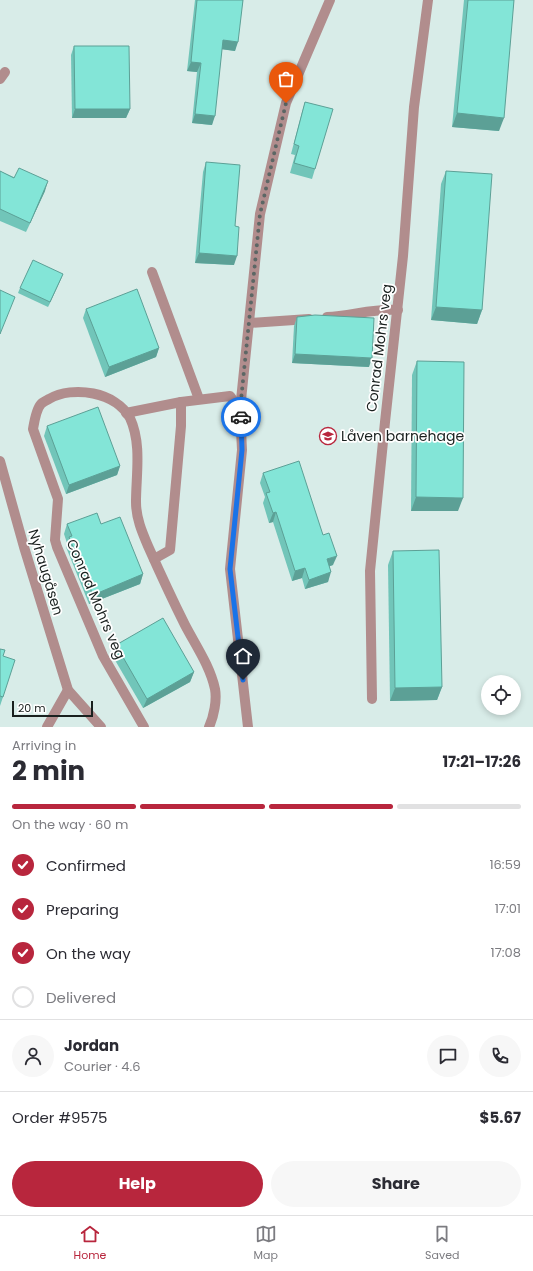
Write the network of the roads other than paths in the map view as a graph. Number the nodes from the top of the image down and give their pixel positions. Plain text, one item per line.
1 (330, 0) edge
2 (428, 0) edge
3 (152, 272) dead end
4 (398, 310) junction
5 (249, 323) junction
6 (199, 399) junction
7 (181, 402) junction
8 (240, 410) junction
9 (126, 413) junction
10 (0, 461) edge
11 (154, 559) junction
12 (68, 690) junction
13 (372, 699) dead end
14 (47, 727) edge
15 (101, 727) edge
16 (144, 727) edge
17 (209, 727) edge
18 (248, 727) edge

1 - 5 street
2 - 4 street, Conrad Mohrs veg
3 - 6 street
4 - 5 street
4 - 13 street, Conrad Mohrs veg
5 - 8 street
6 - 7 street
6 - 8 street
7 - 9 street
7 - 11 street
8 - 18 street
9 - 11 street, Conrad Mohrs veg
9 - 16 street, Conrad Mohrs veg
10 - 12 street, Nyhaugåsen
11 - 17 street, Conrad Mohrs veg
12 - 14 street
12 - 15 street, Nyhaugåsen

